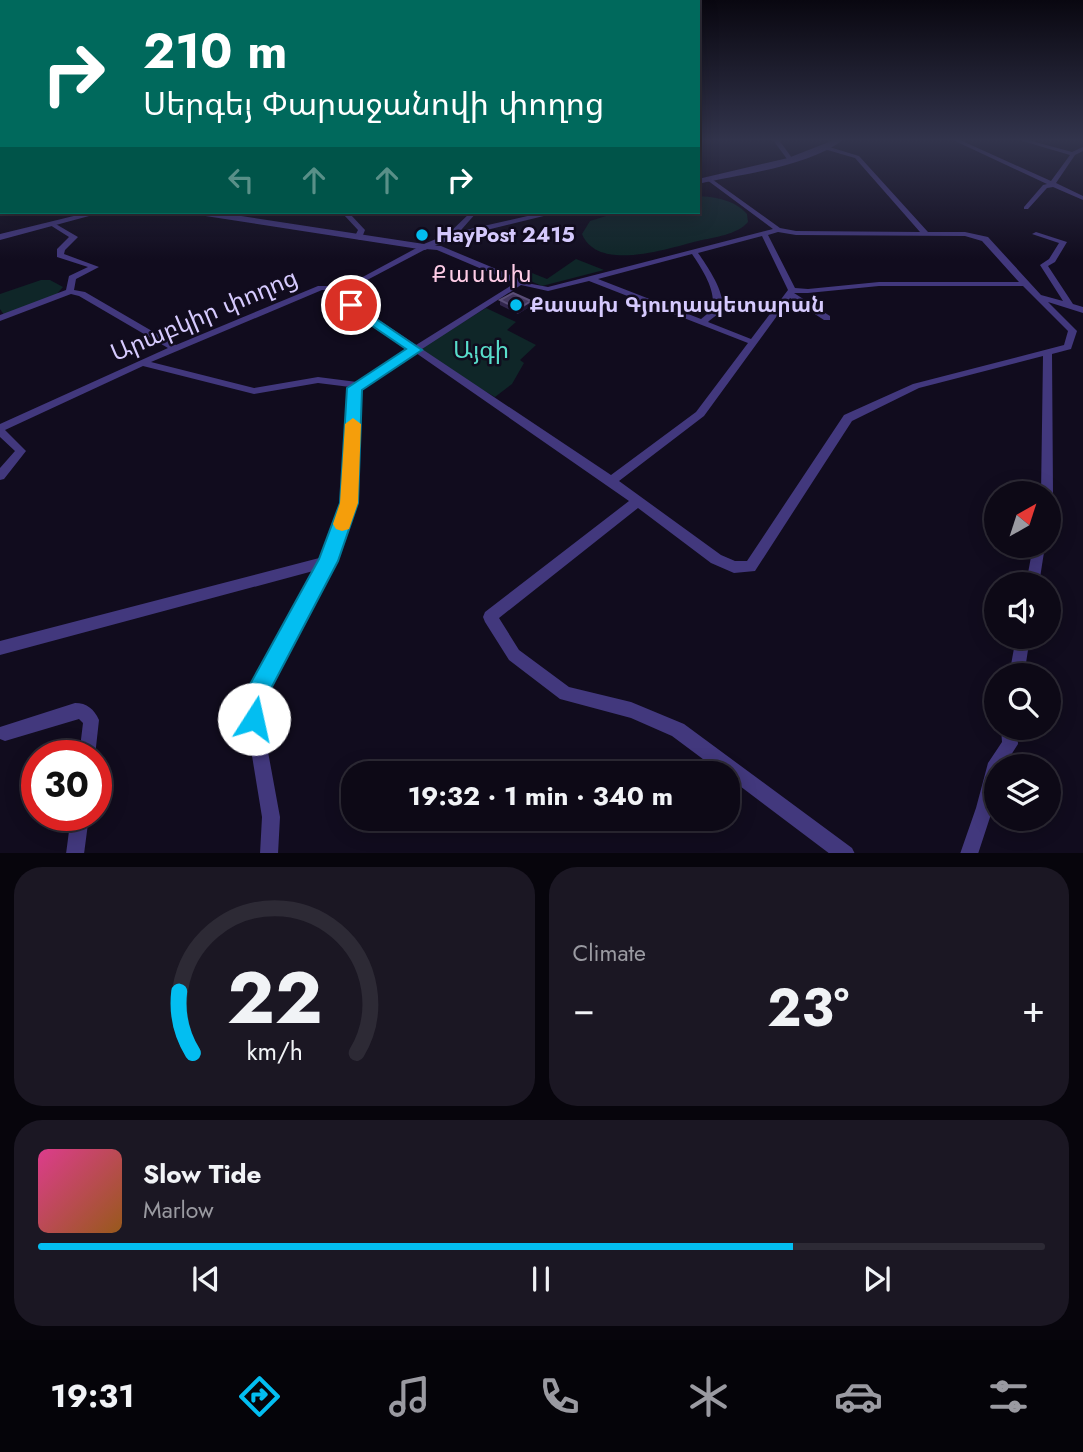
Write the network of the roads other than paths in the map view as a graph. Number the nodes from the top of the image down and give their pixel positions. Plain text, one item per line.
1 (710, 180) edge
2 (878, 180) edge
3 (1041, 180) edge
4 (1056, 180) edge
5 (1052, 185) junction
6 (1083, 198) edge
7 (1026, 208) dead end
8 (92, 214) edge
9 (212, 214) edge
10 (347, 214) edge
11 (472, 214) edge
12 (547, 214) edge
13 (52, 224) junction
14 (778, 230) junction
15 (764, 233) junction
16 (925, 233) junction
17 (1035, 234) dead end
18 (450, 236) junction
19 (0, 237) edge
20 (358, 237) junction
21 (722, 244) junction
22 (425, 247) junction
23 (693, 251) junction
24 (702, 262) junction
25 (588, 278) junction
26 (521, 282) junction
27 (1025, 284) junction
28 (347, 288) junction
29 (70, 291) junction
30 (790, 292) junction
31 (1038, 297) junction
32 (1070, 306) junction
33 (1083, 310) edge
34 (0, 318) edge
35 (827, 318) dead end
36 (702, 322) junction
37 (752, 342) junction
38 (175, 348) junction
39 (415, 350) junction
40 (1048, 354) junction
41 (142, 363) junction
42 (360, 385) junction
43 (0, 430) edge
44 (0, 475) edge
45 (611, 481) junction
46 (1047, 481) edge
47 (638, 501) junction
48 (328, 561) junction
49 (0, 648) edge
50 (5, 733) dead end
51 (89, 740) edge
52 (1010, 740) edge
53 (78, 831) edge
54 (75, 853) edge
55 (269, 853) edge
56 (846, 853) edge
57 (969, 853) edge

1 - 14 street
2 - 16 street
3 - 5 street
4 - 5 street
5 - 6 street
5 - 7 street
8 - 13 street
9 - 20 street
10 - 20 street
11 - 18 street
12 - 18 street
13 - 19 street
13 - 29 street
14 - 15 street
14 - 16 street
15 - 21 street
15 - 30 street
16 - 27 street
17 - 32 street
18 - 22 street
20 - 22 street
21 - 23 street
21 - 24 street
22 - 26 street
22 - 28 street, Արաբկիր փողոց
23 - 24 street
23 - 25 street
24 - 36 street
25 - 26 street
25 - 36 street
26 - 39 street
27 - 30 street
27 - 31 street
28 - 38 street, Արաբկիր փողոց
28 - 39 street
29 - 34 street
29 - 38 street
30 - 35 street
30 - 37 street
31 - 32 street
31 - 40 street
32 - 33 street
36 - 37 street
37 - 45 street
38 - 41 street, Արաբկիր փողոց
39 - 42 street
39 - 45 street
40 - 46 street
40 - 47 street
41 - 42 street
41 - 43 street, Արաբկիր փողոց
42 - 48 street
43 - 44 street
45 - 47 street
47 - 56 street
48 - 49 street
48 - 55 street
50 - 51 street
52 - 57 street
53 - 54 street

